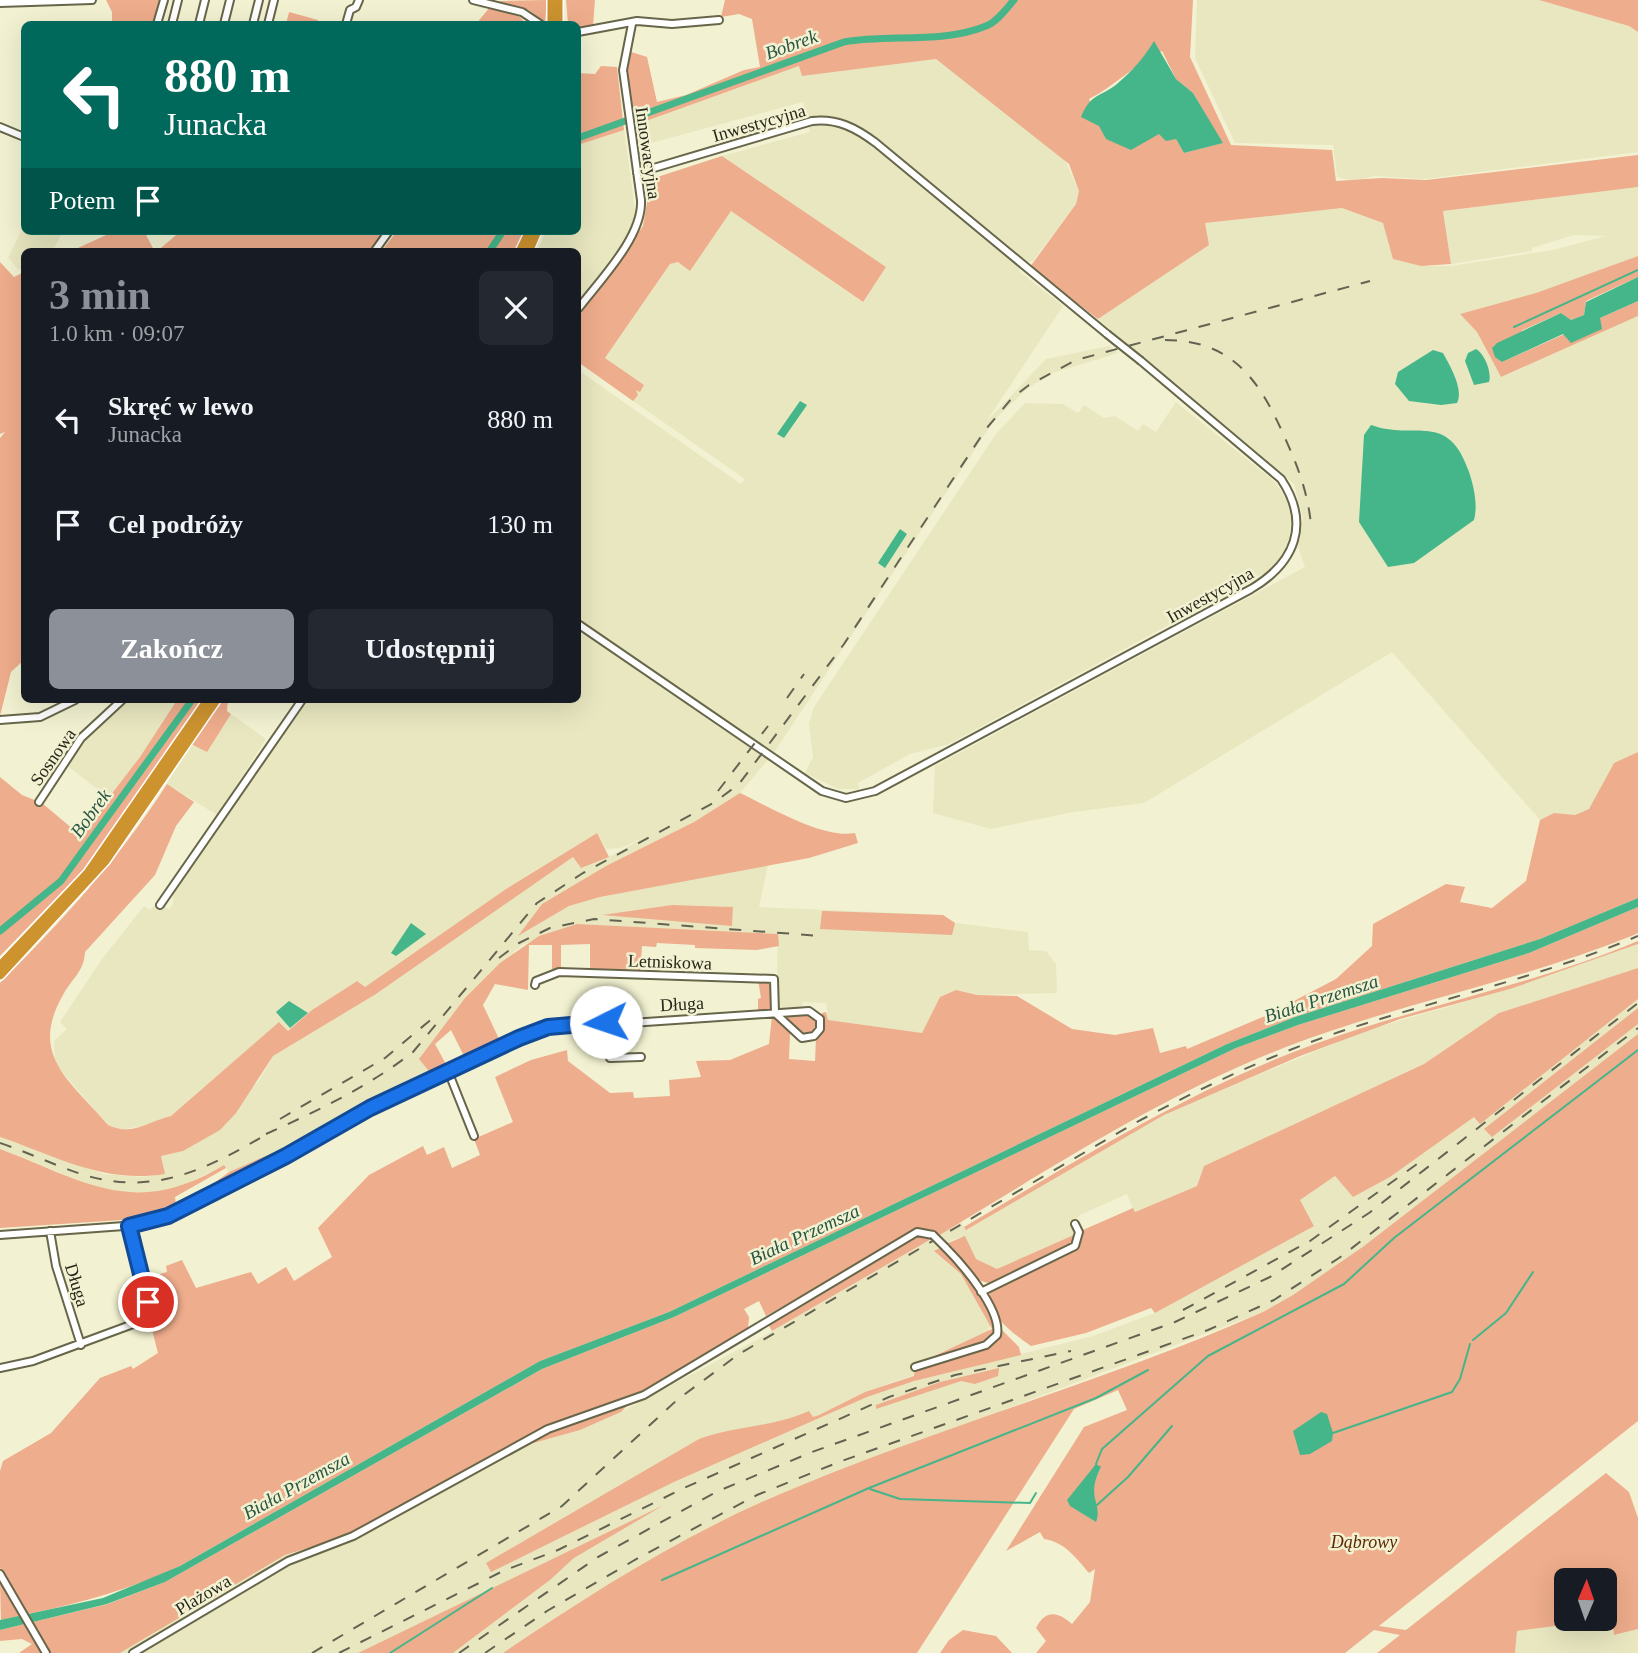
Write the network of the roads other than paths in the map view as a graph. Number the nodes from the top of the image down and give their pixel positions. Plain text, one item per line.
1 (92, 0) edge
2 (164, 0) edge
3 (178, 0) edge
4 (205, 0) edge
5 (230, 0) edge
6 (259, 0) edge
7 (274, 0) edge
8 (359, 0) edge
9 (474, 0) edge
10 (552, 0) edge
11 (558, 0) edge
12 (0, 3) edge
13 (555, 20) edge
14 (719, 20) dead end
15 (158, 21) edge
16 (173, 21) edge
17 (200, 21) edge
18 (225, 21) edge
19 (254, 21) edge
20 (269, 21) edge
21 (347, 21) edge
22 (530, 21) edge
23 (632, 24) junction
24 (581, 32) edge
25 (0, 128) edge
26 (21, 136) edge
27 (637, 173) junction
28 (581, 305) edge
29 (581, 626) edge
30 (69, 703) edge
31 (119, 703) edge
32 (206, 703) edge
33 (214, 703) edge
34 (300, 703) edge
35 (0, 720) edge
36 (39, 802) dead end
37 (160, 905) dead end
38 (0, 965) edge
39 (0, 975) edge
40 (534, 985) dead end
41 (775, 1013) junction
42 (606, 1022) junction
43 (641, 1057) dead end
44 (448, 1071) junction
45 (474, 1136) dead end
46 (1075, 1224) dead end
47 (129, 1226) junction
48 (50, 1231) junction
49 (0, 1235) edge
50 (981, 1292) junction
51 (81, 1345) junction
52 (915, 1367) dead end
53 (0, 1368) edge
54 (0, 1574) edge
55 (46, 1653) edge
56 (133, 1653) edge

1 - 12 street
2 - 15 street
3 - 16 street
4 - 17 street
5 - 18 street
6 - 19 street
7 - 20 street
8 - 21 street
9 - 22 street
10 - 13 highway
11 - 13 highway
14 - 23 street
23 - 24 street
23 - 27 street, Innowacyjna
25 - 26 street
27 - 28 street, Innowacyjna
27 - 29 street, Inwestycyjna, bridge
30 - 35 street
31 - 36 street, Sosnowa
32 - 38 highway
33 - 39 highway
34 - 37 street
40 - 41 street, Letniskowa
41 - 41 street, Długa
41 - 42 street, Długa
42 - 43 street
42 - 44 street, Długa
44 - 45 street
44 - 47 street, Długa
46 - 50 street
47 - 48 street, Długa
47 - 51 street
48 - 49 street, Długa
48 - 51 street, Długa
50 - 52 street
50 - 56 street, Plażowa, bridge
51 - 53 street
54 - 55 street

